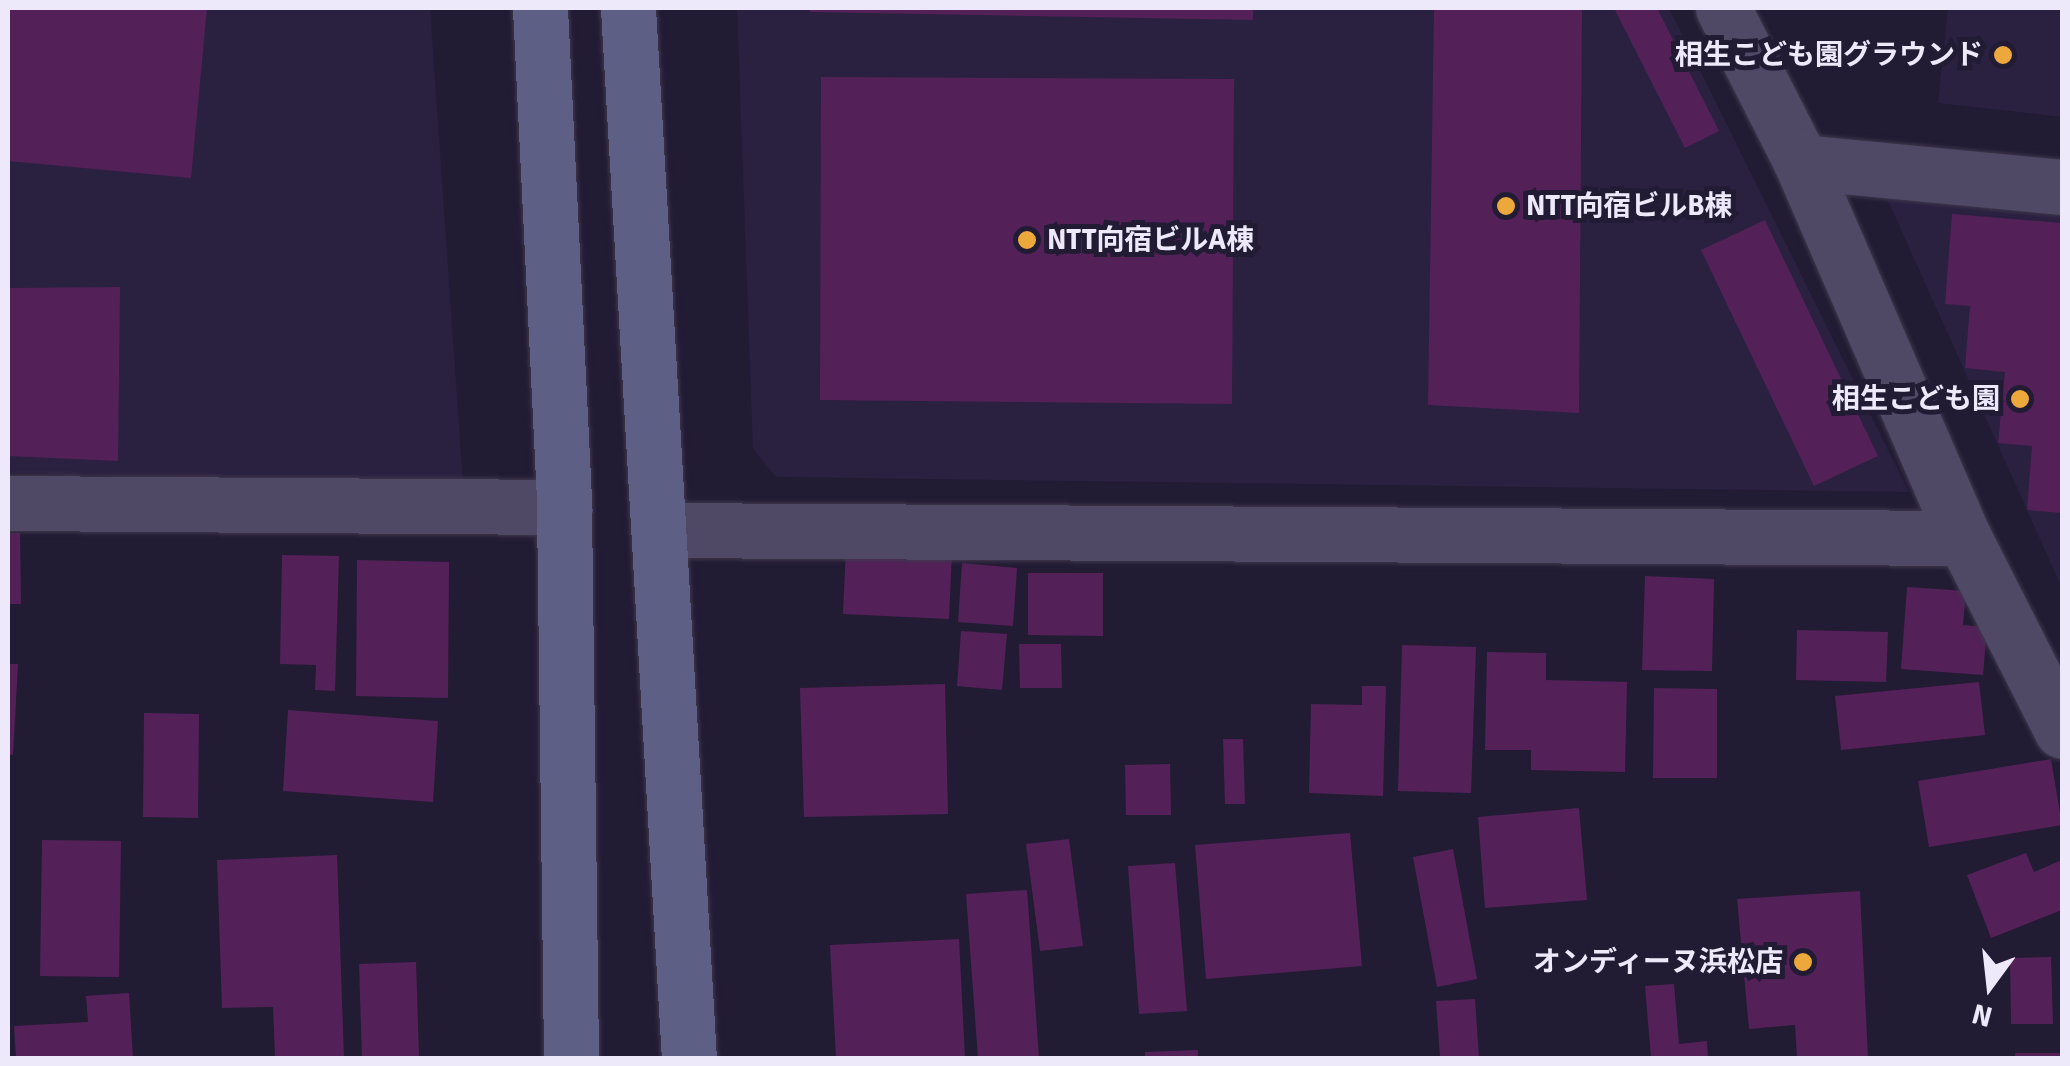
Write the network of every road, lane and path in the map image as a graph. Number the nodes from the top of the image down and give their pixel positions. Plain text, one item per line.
1 (540, 8) edge
2 (628, 8) edge
3 (1723, 8) edge
4 (1801, 162) junction
5 (2062, 187) edge
6 (8, 503) edge
7 (564, 507) junction
8 (659, 530) junction
9 (1964, 538) junction
10 (2062, 731) edge
11 (571, 1058) edge
12 (689, 1058) edge

1 - 7 street
2 - 8 street
3 - 4 street
4 - 5 street
4 - 9 street
6 - 7 street
7 - 11 street
8 - 9 street
8 - 12 street
9 - 10 street

